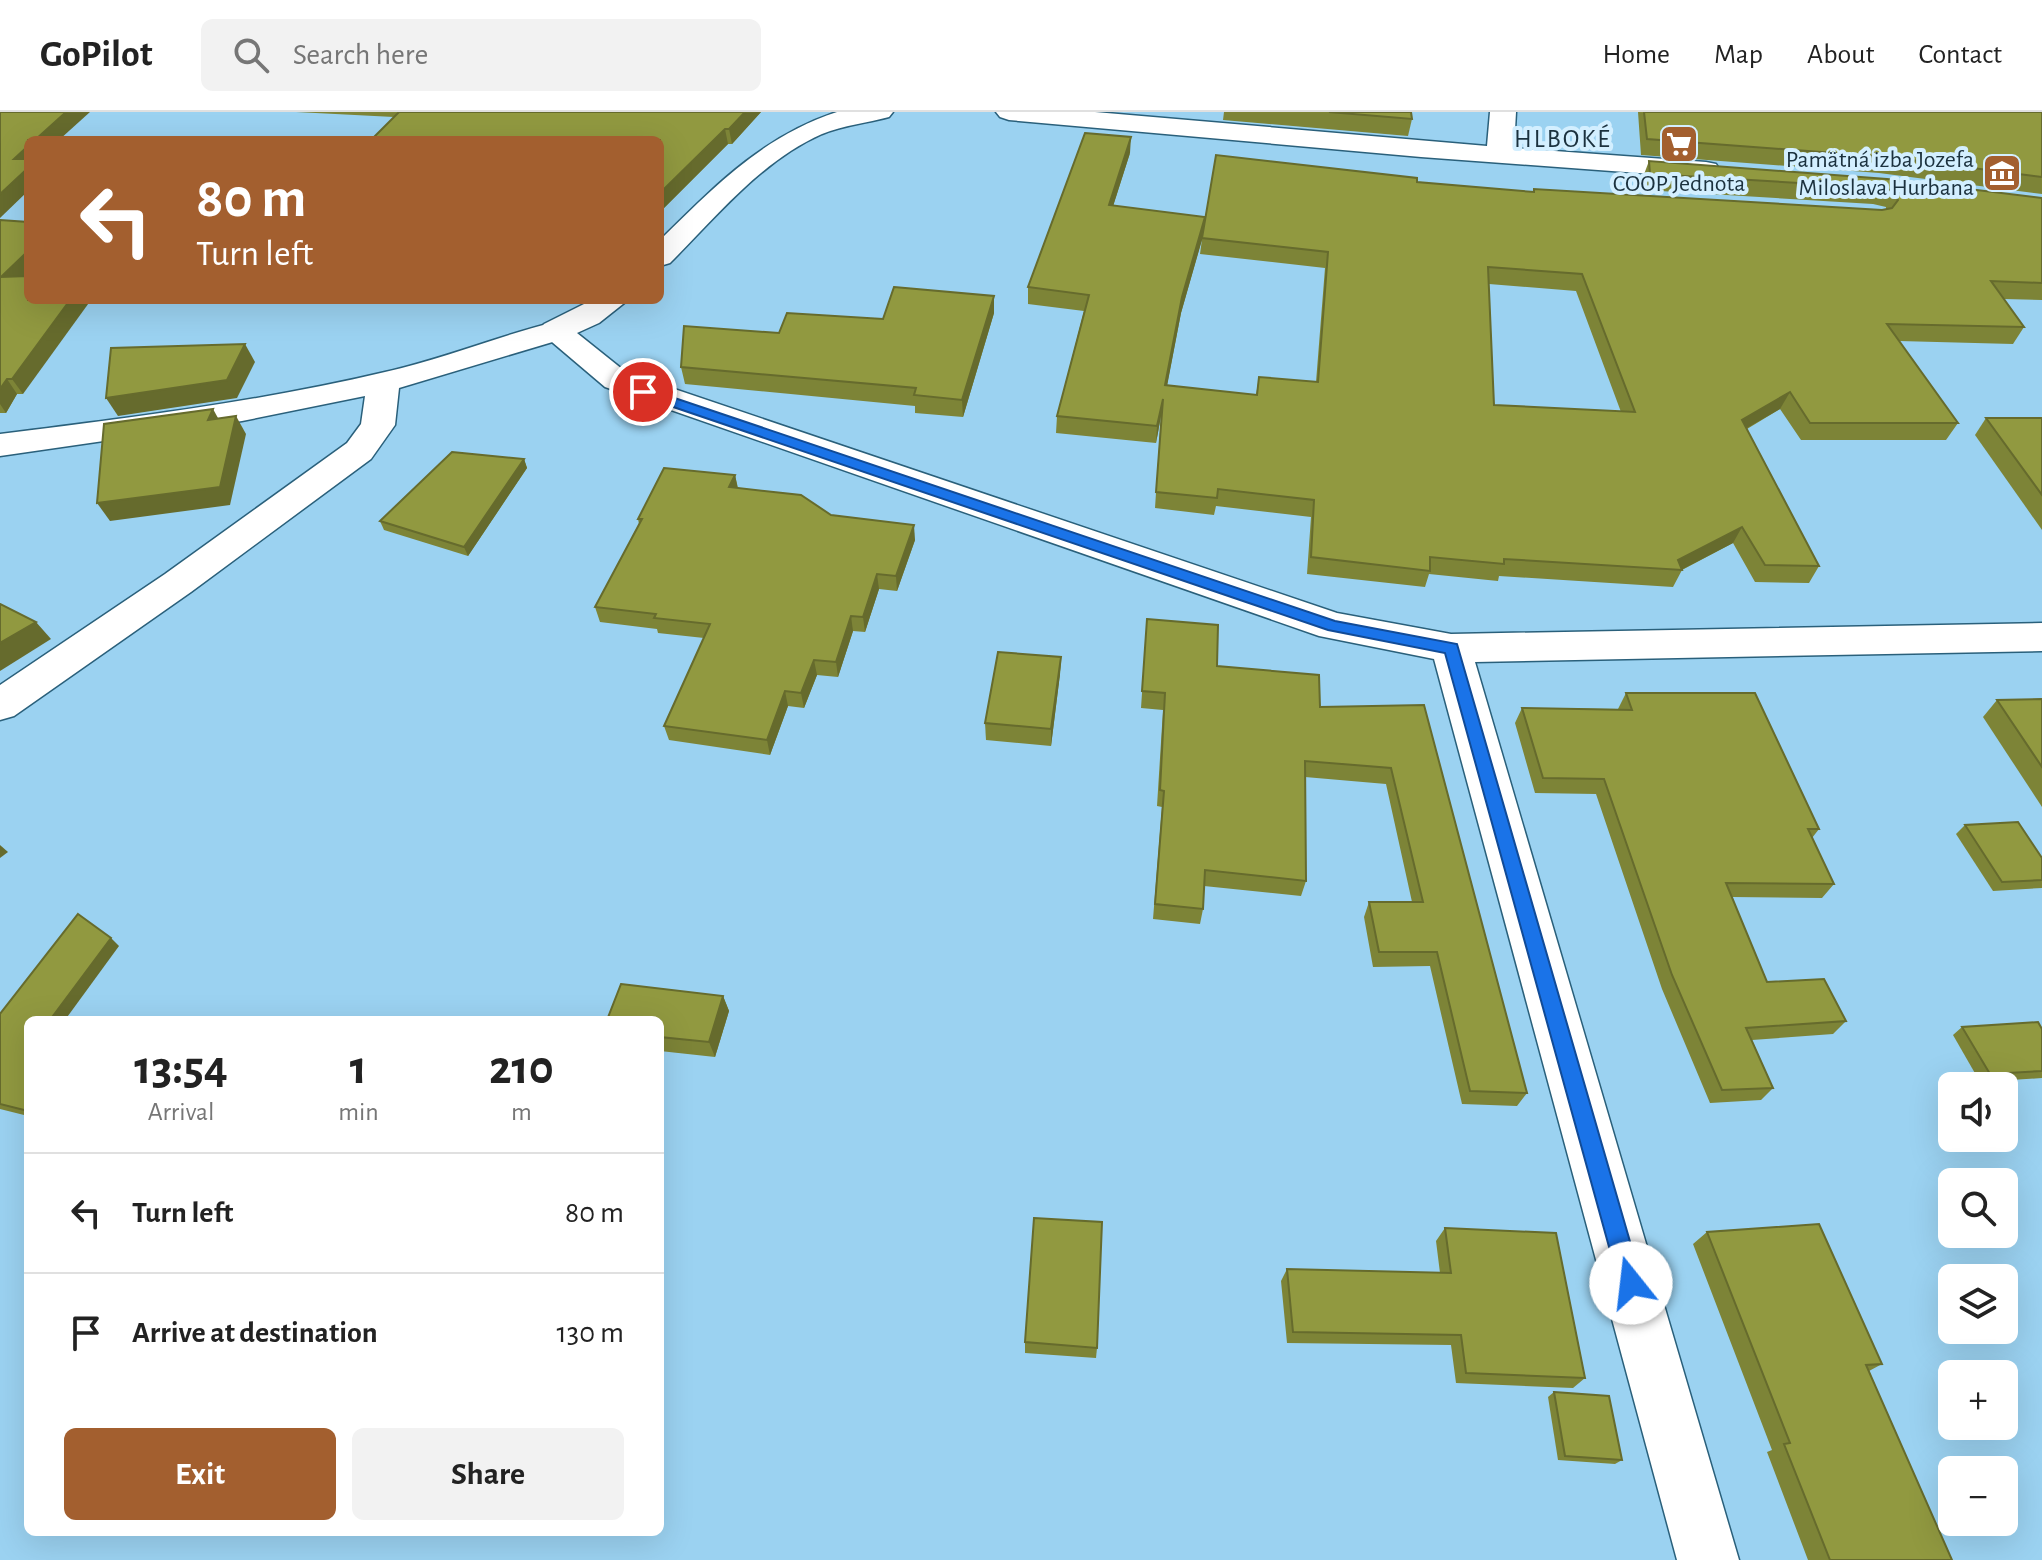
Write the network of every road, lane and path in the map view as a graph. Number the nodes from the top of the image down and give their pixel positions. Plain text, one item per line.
1 (880, 112) edge
2 (1009, 112) edge
3 (1503, 112) edge
4 (1065, 115) junction
5 (1169, 153) dead end
6 (1500, 155) junction
7 (1737, 172) edge
8 (664, 253) edge
9 (607, 304) edge
10 (555, 331) junction
11 (383, 383) junction
12 (0, 445) edge
13 (2042, 637) edge
14 (1451, 648) junction
15 (0, 705) edge
16 (1708, 1560) edge

1 - 8 street
2 - 4 street
3 - 6 street
4 - 5 street
4 - 6 street
6 - 7 street
9 - 10 street
10 - 11 street
10 - 14 street
11 - 12 street
11 - 15 street
13 - 14 street
14 - 16 street

